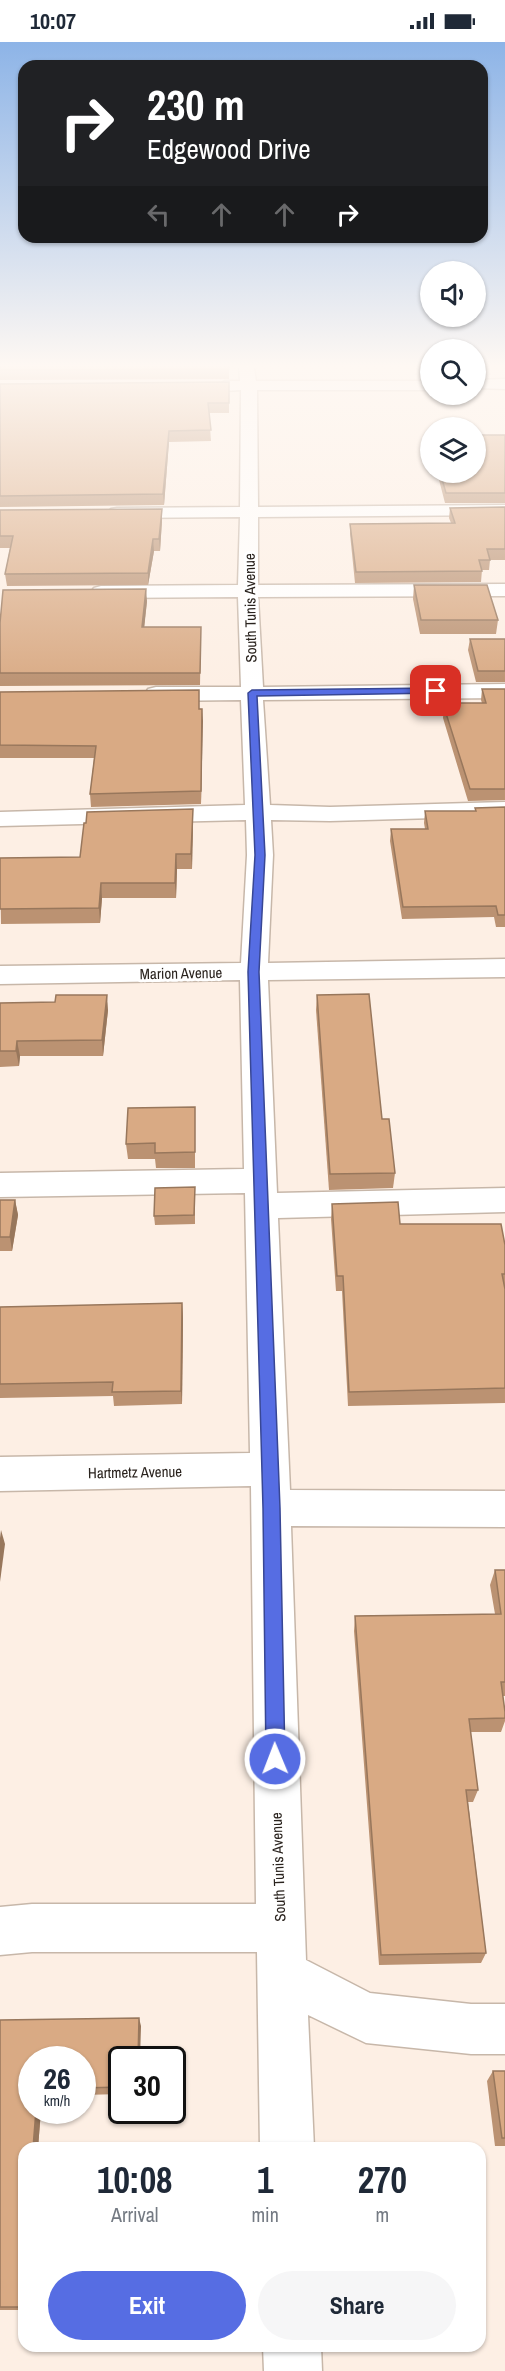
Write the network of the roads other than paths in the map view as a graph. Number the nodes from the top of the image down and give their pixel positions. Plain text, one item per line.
1 (249, 472) edge
2 (505, 510) edge
3 (249, 512) junction
4 (95, 513) edge
5 (505, 590) edge
6 (248, 591) junction
7 (83, 593) edge
8 (505, 691) edge
9 (252, 693) junction
10 (138, 694) edge
11 (505, 809) edge
12 (258, 812) junction
13 (0, 819) edge
14 (505, 968) edge
15 (254, 972) junction
16 (0, 975) edge
17 (0, 1185) edge
18 (262, 1193) junction
19 (505, 1200) edge
20 (270, 1469) junction
21 (0, 1474) edge
22 (271, 1508) junction
23 (505, 1509) edge
24 (0, 1931) edge
25 (281, 1951) junction
26 (505, 2029) edge
27 (287, 2142) edge
28 (292, 2352) edge
29 (293, 2371) edge

1 - 3 street, South Tunis Avenue
2 - 3 street
3 - 4 street
3 - 6 street, South Tunis Avenue
5 - 6 street
6 - 7 street
6 - 9 street, South Tunis Avenue
8 - 9 street
9 - 10 street
9 - 12 street, South Tunis Avenue
11 - 12 street
12 - 13 street
12 - 15 street, South Tunis Avenue
14 - 15 street, Marion Avenue
15 - 16 street, Marion Avenue
15 - 18 street, South Tunis Avenue
17 - 18 street
18 - 19 street
18 - 20 street, South Tunis Avenue
20 - 21 street, Hartmetz Avenue
20 - 22 street, South Tunis Avenue
22 - 23 street
22 - 25 street, South Tunis Avenue
24 - 25 street
25 - 26 street
25 - 27 street, South Tunis Avenue
28 - 29 street

